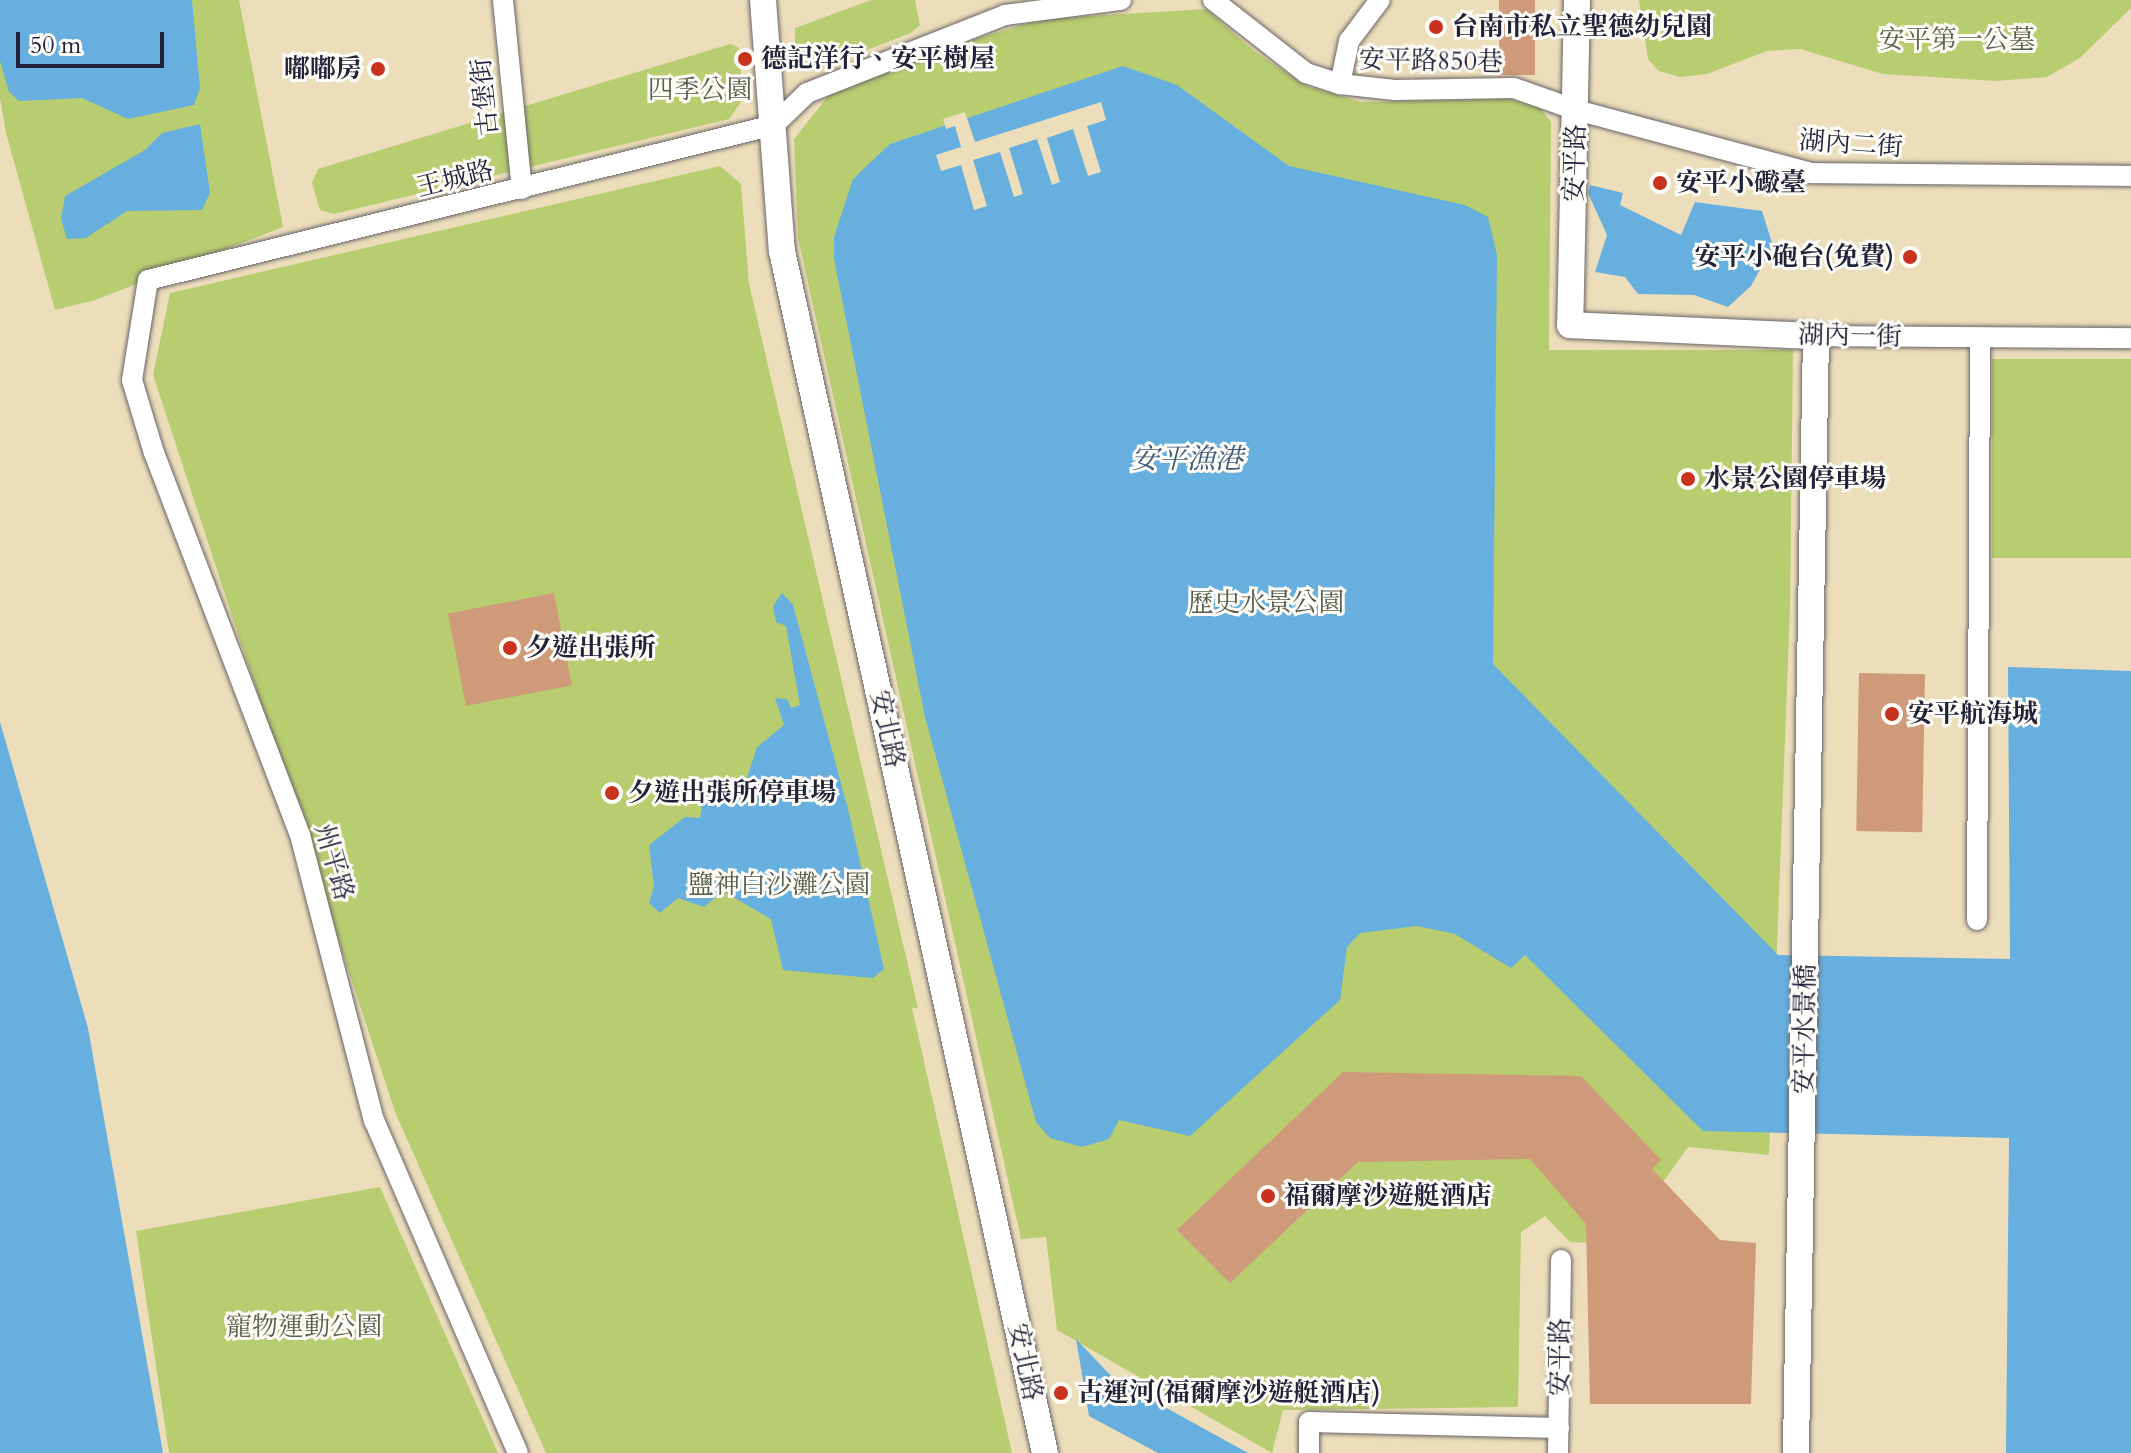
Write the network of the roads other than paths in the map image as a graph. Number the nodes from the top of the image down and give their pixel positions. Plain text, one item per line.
1 (503, 0) edge
2 (763, 0) edge
3 (1121, 0) edge
4 (1213, 0) edge
5 (1380, 0) edge
6 (1577, 0) edge
7 (1028, 5) edge
8 (1340, 84) junction
9 (1576, 110) junction
10 (774, 125) junction
11 (2131, 176) edge
12 (522, 189) junction
13 (148, 280) joint
14 (1570, 325) joint
15 (1816, 336) junction
16 (1980, 338) junction
17 (2131, 338) edge
18 (1977, 920) dead end
19 (1561, 1260) dead end
20 (1559, 1428) junction
21 (1796, 1444) edge
22 (518, 1453) edge
23 (1045, 1453) edge
24 (1309, 1453) edge
25 (1558, 1453) edge

1 - 12 street, 古堡街
2 - 10 street, 安北路
3 - 7 street
4 - 8 street, 安平路850巷
5 - 8 street
6 - 9 street, 安平路
7 - 10 street
8 - 9 street, 安平路850巷
9 - 11 street, 湖內二街
9 - 14 street, 安平路
10 - 12 street, 王城路
10 - 23 street, 安北路
12 - 13 street, 王城路
13 - 22 street, 州平路
14 - 15 street, 湖內一街
15 - 16 street, 湖內一街
15 - 21 street, 安平水景橋
16 - 17 street, 湖內一街
16 - 18 street
19 - 20 street, 安平路
20 - 24 street
20 - 25 street, 安平路

